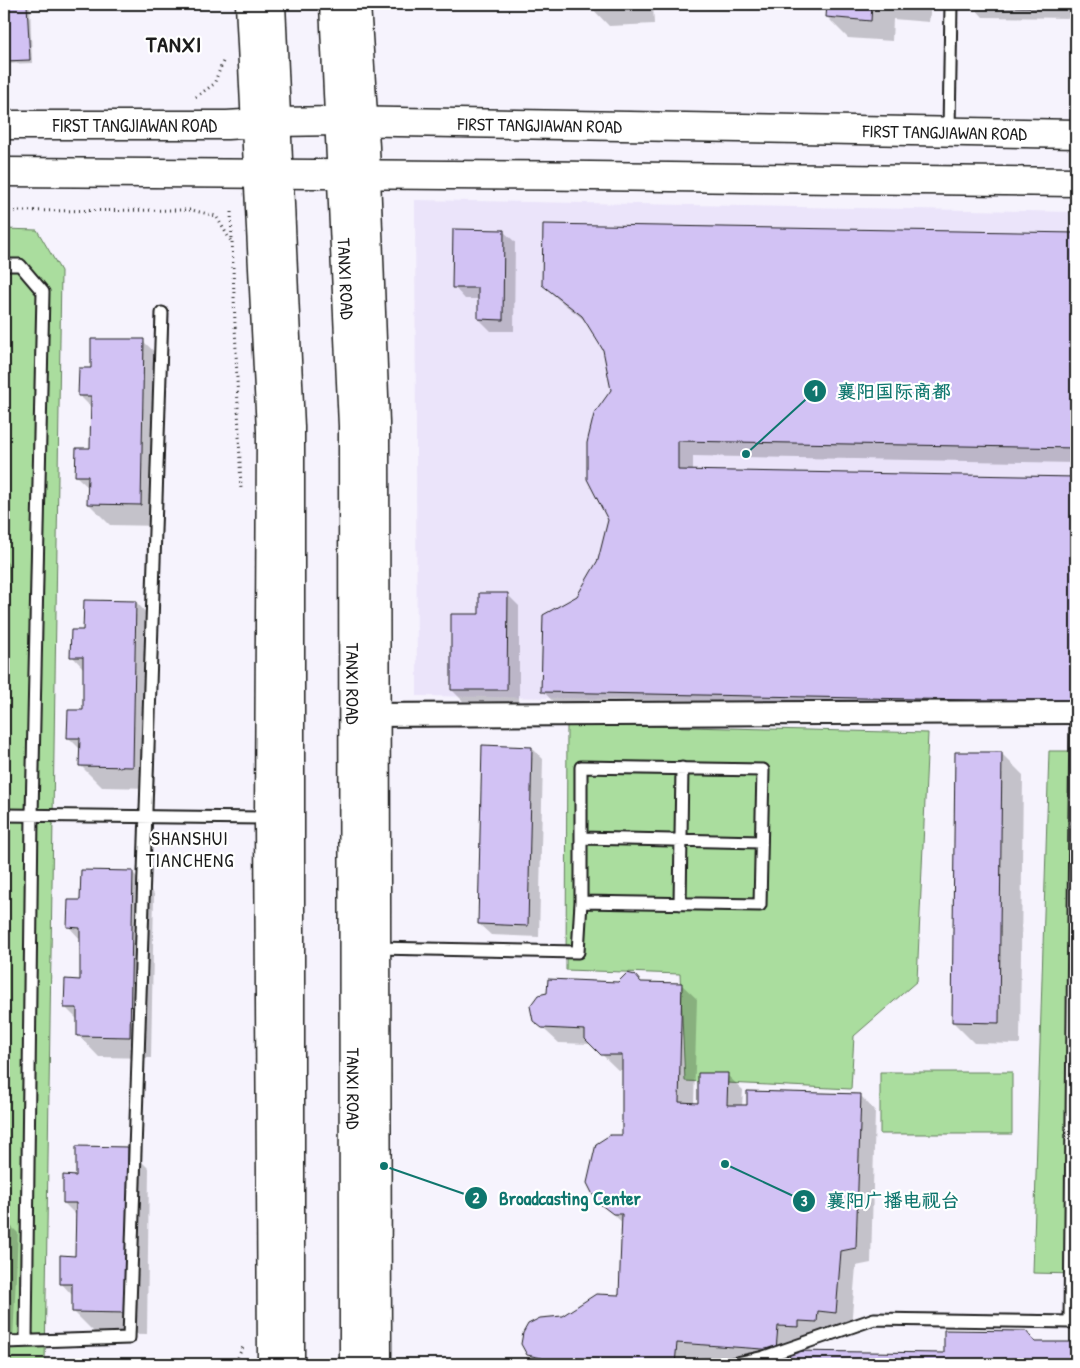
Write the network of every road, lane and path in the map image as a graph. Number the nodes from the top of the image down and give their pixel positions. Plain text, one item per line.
1 (250, 4) edge
2 (271, 4) edge
3 (334, 4) edge
4 (356, 4) edge
5 (951, 4) edge
6 (224, 59) dead end
7 (187, 97) dead end
8 (351, 121) junction
9 (267, 122) junction
10 (4, 125) edge
11 (949, 132) junction
12 (1076, 134) edge
13 (4, 172) edge
14 (269, 174) junction
15 (354, 174) junction
16 (1076, 182) edge
17 (4, 211) edge
18 (232, 244) dead end
19 (4, 265) edge
20 (162, 313) dead end
21 (1076, 712) edge
22 (365, 715) junction
23 (682, 768) junction
24 (4, 815) edge
25 (32, 815) junction
26 (145, 817) junction
27 (280, 818) junction
28 (581, 838) junction
29 (681, 840) junction
30 (761, 842) junction
31 (581, 902) junction
32 (680, 904) junction
33 (376, 948) junction
34 (1074, 1023) edge
35 (1073, 1322) edge
36 (377, 1336) junction
37 (26, 1341) junction
38 (4, 1342) edge
39 (268, 1357) edge
40 (290, 1364) edge
41 (354, 1364) edge
42 (377, 1364) edge
43 (390, 1364) edge
44 (732, 1364) edge

1 - 9 street
2 - 9 street
3 - 8 street, TANXI ROAD
4 - 8 street
5 - 11 lane
6 - 7 path
8 - 9 street, FIRST TANGJIAWAN ROAD
8 - 11 street, FIRST TANGJIAWAN ROAD
8 - 15 street, TANXI ROAD
9 - 10 street, FIRST TANGJIAWAN ROAD
9 - 14 street
11 - 12 street, FIRST TANGJIAWAN ROAD
13 - 14 street
14 - 15 street
14 - 27 street
15 - 16 street
15 - 22 street, TANXI ROAD
17 - 18 path
19 - 25 lane
20 - 26 lane
21 - 22 street
21 - 34 lane
22 - 33 street
22 - 41 street, TANXI ROAD
23 - 28 lane
23 - 29 lane
23 - 30 lane
24 - 25 lane
25 - 26 lane
25 - 37 lane
26 - 27 lane
26 - 37 lane
27 - 39 street
27 - 40 street
28 - 29 lane
28 - 31 lane
29 - 30 lane
29 - 32 lane
30 - 32 lane
31 - 32 lane
31 - 33 lane
33 - 36 street
34 - 35 lane
35 - 44 lane
36 - 42 street
36 - 43 street
37 - 38 lane

